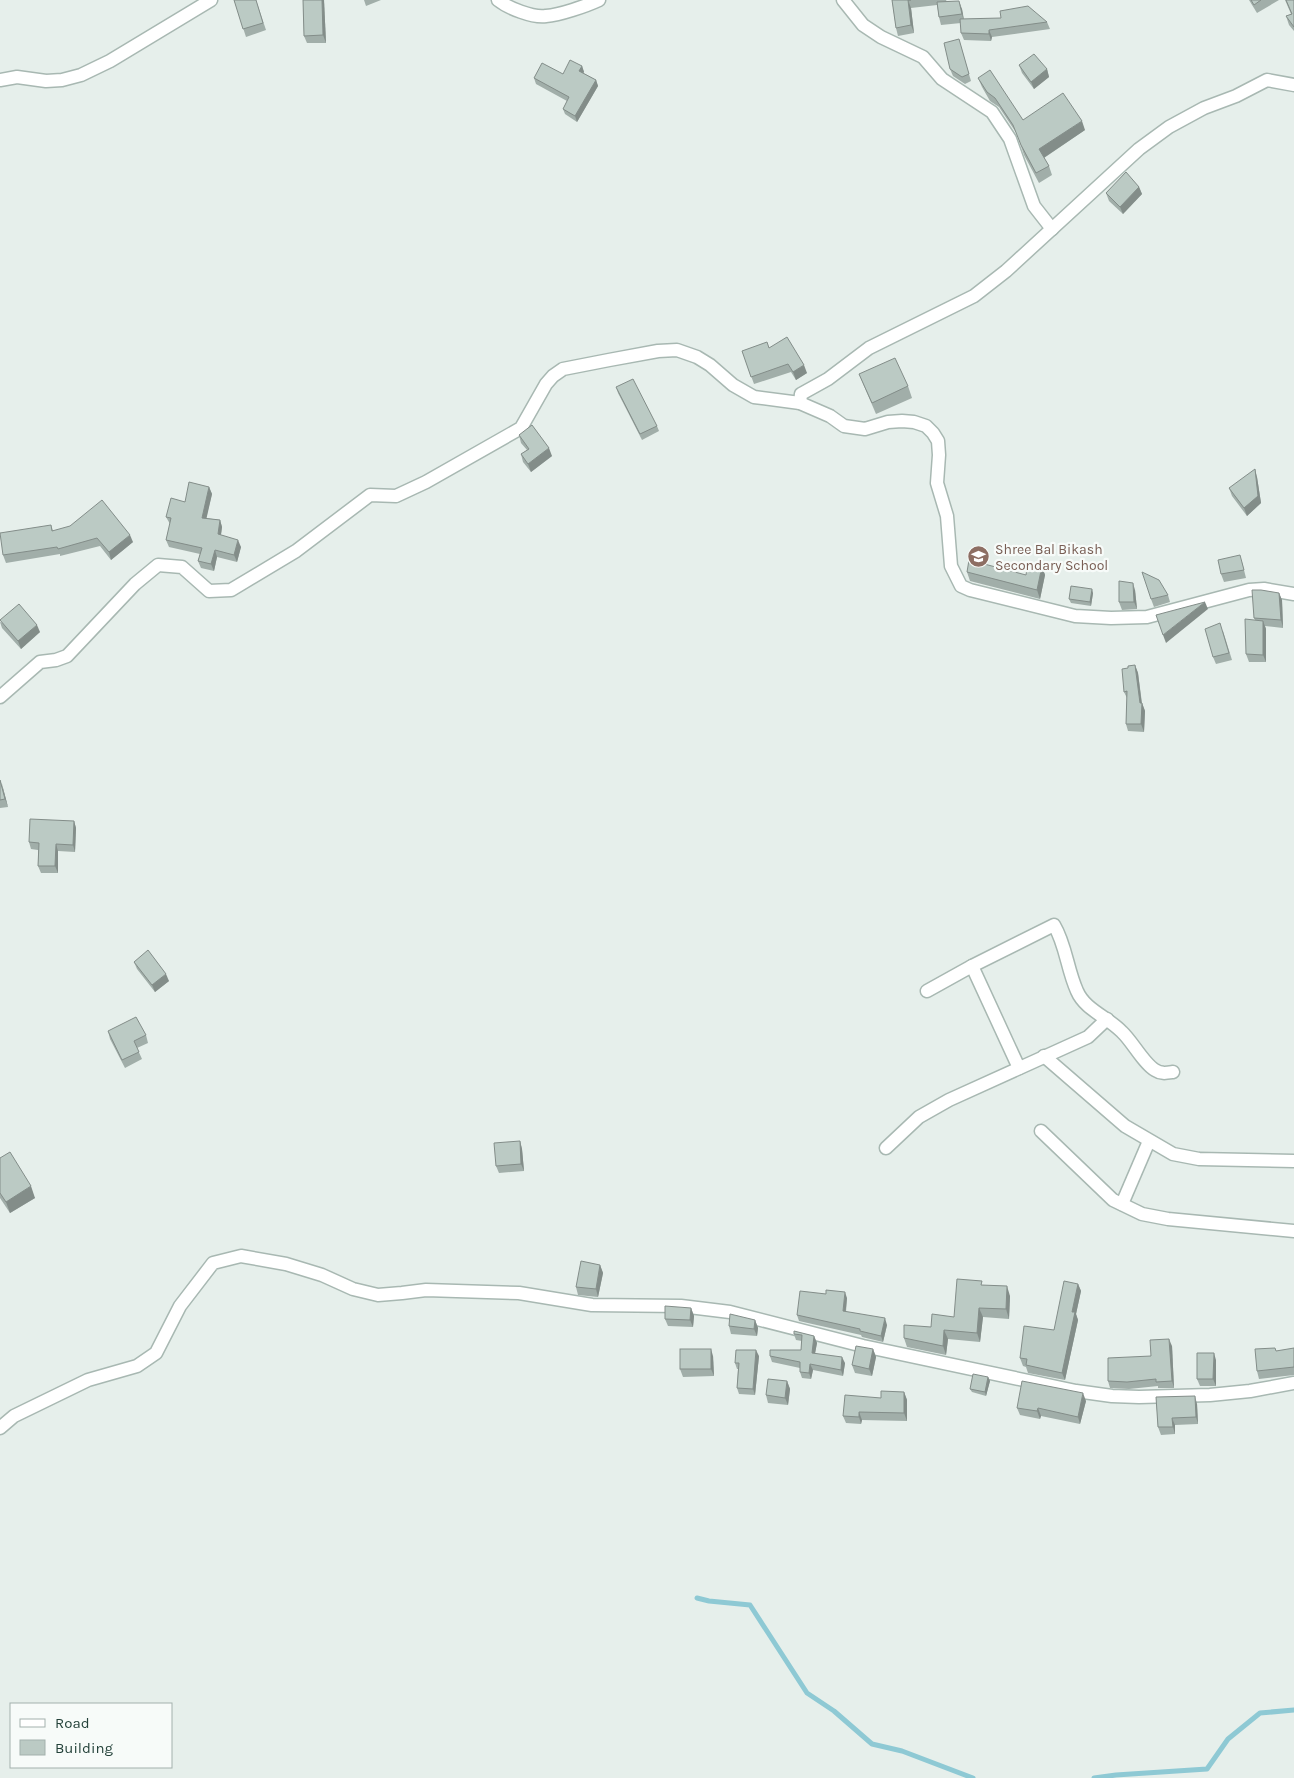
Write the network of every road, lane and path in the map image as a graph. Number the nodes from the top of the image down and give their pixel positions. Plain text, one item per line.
1 (211, 0) edge
2 (498, 0) edge
3 (599, 0) edge
4 (843, 0) edge
5 (0, 80) edge
6 (1294, 86) edge
7 (1052, 229) junction
8 (800, 403) junction
9 (1294, 594) edge
10 (0, 697) edge
11 (972, 966) junction
12 (927, 991) dead end
13 (1107, 1019) junction
14 (1044, 1056) junction
15 (1019, 1068) junction
16 (1173, 1072) dead end
17 (1041, 1131) dead end
18 (1149, 1142) junction
19 (886, 1148) dead end
20 (1294, 1161) edge
21 (1122, 1204) junction
22 (1294, 1231) edge
23 (1294, 1383) edge
24 (0, 1428) edge

1 - 5 street
2 - 3 street
4 - 7 street
6 - 7 street
7 - 8 street
8 - 9 street
8 - 10 street
11 - 12 street
11 - 13 street
11 - 15 street
13 - 14 street
13 - 16 street
14 - 15 street
14 - 18 street
15 - 19 street
17 - 21 street
18 - 20 street
18 - 21 street
21 - 22 street
23 - 24 street

